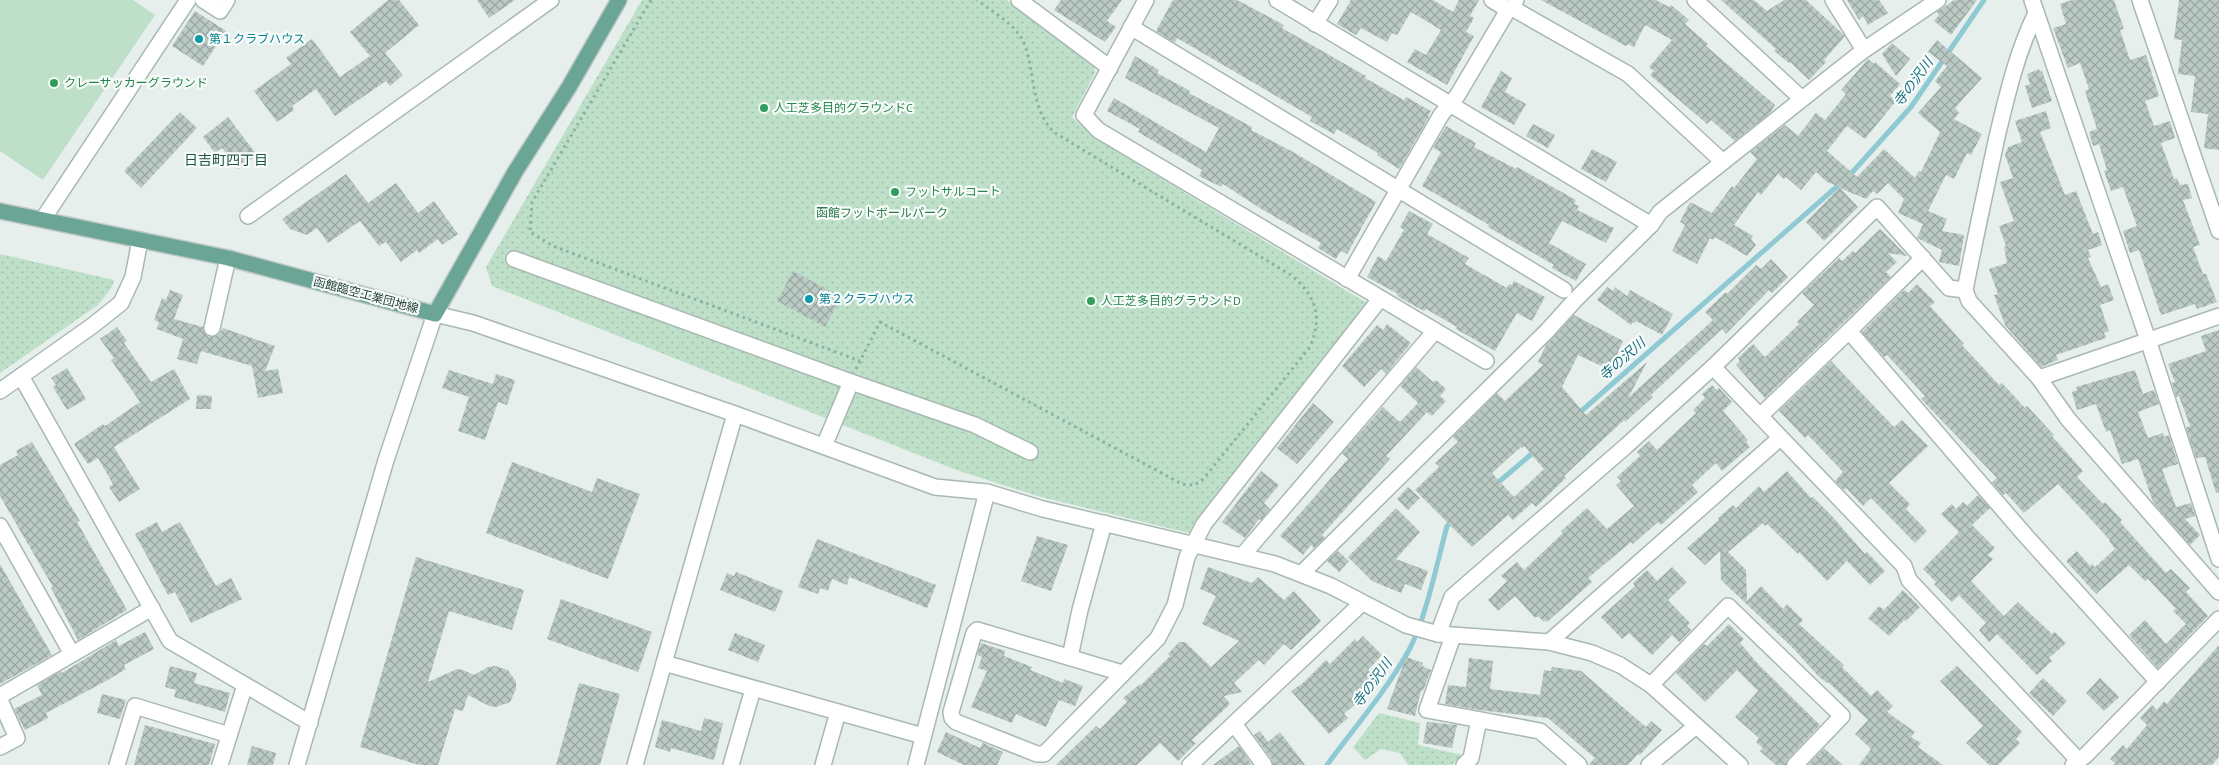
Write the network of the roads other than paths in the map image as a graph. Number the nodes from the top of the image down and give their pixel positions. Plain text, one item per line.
1 (188, 0) edge
2 (203, 0) edge
3 (227, 0) edge
4 (549, 0) edge
5 (619, 0) edge
6 (1019, 0) edge
7 (1146, 0) edge
8 (1276, 0) edge
9 (1330, 0) edge
10 (1492, 0) edge
11 (1695, 0) edge
12 (1833, 0) edge
13 (1938, 0) edge
14 (2140, 0) edge
15 (1512, 6) edge
16 (2034, 7) edge
17 (1315, 24) junction
18 (1131, 27) junction
19 (1864, 50) junction
20 (1110, 68) junction
21 (1802, 99) junction
22 (1450, 104) junction
23 (1723, 162) junction
24 (1398, 190) junction
25 (0, 211) edge
26 (248, 216) dead end
27 (43, 219) junction
28 (1651, 225) junction
29 (2219, 231) edge
30 (140, 240) junction
31 (228, 258) junction
32 (1923, 258) junction
33 (514, 259) dead end
34 (1347, 279) junction
35 (1564, 290) dead end
36 (1965, 290) junction
37 (1380, 299) junction
38 (435, 314) junction
39 (2219, 316) edge
40 (212, 328) dead end
41 (1435, 331) junction
42 (1849, 331) junction
43 (2148, 340) junction
44 (1486, 361) dead end
45 (1713, 367) junction
46 (21, 376) junction
47 (2039, 378) junction
48 (851, 382) junction
49 (0, 390) edge
50 (735, 414) junction
51 (1760, 416) junction
52 (1780, 438) junction
53 (824, 446) junction
54 (1030, 452) dead end
55 (987, 492) junction
56 (1104, 523) junction
57 (0, 526) edge
58 (1194, 545) junction
59 (1242, 556) junction
60 (2219, 559) edge
61 (1302, 573) junction
62 (2219, 592) edge
63 (1362, 603) junction
64 (152, 608) junction
65 (2219, 619) edge
66 (1440, 634) junction
67 (1550, 642) junction
68 (72, 654) junction
69 (1070, 658) junction
70 (664, 663) junction
71 (1122, 673) junction
72 (2158, 682) junction
73 (245, 685) junction
74 (1651, 685) junction
75 (753, 689) junction
76 (0, 696) edge
77 (0, 700) edge
78 (838, 712) junction
79 (1479, 720) junction
80 (310, 723) junction
81 (1234, 725) junction
82 (1696, 726) junction
83 (229, 735) junction
84 (923, 736) junction
85 (0, 747) edge
86 (2076, 762) edge
87 (117, 765) edge
88 (220, 765) edge
89 (297, 765) edge
90 (635, 765) edge
91 (731, 765) edge
92 (823, 765) edge
93 (916, 765) edge
94 (1190, 765) edge
95 (1264, 765) edge
96 (1464, 765) edge
97 (1579, 765) edge
98 (1649, 765) edge
99 (1740, 765) edge
100 (1795, 765) edge

1 - 27 street
2 - 3 street
4 - 26 street
5 - 38 main road, 函館臨空工業団地線
6 - 20 street
7 - 18 street
8 - 17 street
9 - 17 street
10 - 15 street
11 - 21 street
12 - 19 street
13 - 19 street
14 - 29 street
15 - 22 street
15 - 23 street
16 - 36 street
16 - 43 street
17 - 22 street
18 - 20 street
18 - 24 street
19 - 21 street
20 - 34 street
21 - 23 street
22 - 24 street
22 - 28 street
23 - 28 street
24 - 34 street
24 - 35 street
25 - 27 main road, 函館臨空工業団地線
27 - 30 main road, 函館臨空工業団地線
28 - 61 street
30 - 31 main road, 函館臨空工業団地線
30 - 46 street
31 - 38 main road, 函館臨空工業団地線
31 - 40 street
32 - 36 street
32 - 42 street
32 - 45 street
33 - 48 street
34 - 37 street
36 - 47 street
37 - 41 street
37 - 58 street
38 - 50 street
38 - 80 street
39 - 43 street
41 - 44 street
41 - 59 street
42 - 51 street
42 - 72 street
43 - 47 street
43 - 60 street
45 - 51 street
45 - 66 street
46 - 49 street
46 - 64 street
47 - 62 street
48 - 53 street
48 - 54 street
50 - 53 street
50 - 70 street
51 - 52 street
52 - 67 street
52 - 86 street
53 - 55 street
55 - 56 street
55 - 84 street
56 - 58 street
56 - 69 street
57 - 68 street
58 - 59 street
58 - 71 street
59 - 61 street
61 - 63 street
63 - 66 street
63 - 81 street
64 - 68 street
64 - 73 street
65 - 72 street
66 - 67 street
66 - 79 street
67 - 74 street
68 - 76 street
69 - 71 street
69 - 71 street
70 - 75 street
70 - 90 street
72 - 86 street
73 - 80 street
73 - 83 street
74 - 82 street
74 - 100 street
75 - 78 street
75 - 91 street
77 - 85 street
78 - 84 street
78 - 92 street
79 - 96 street
79 - 97 street
80 - 89 street
81 - 94 street
81 - 95 street
82 - 98 street
82 - 99 street
83 - 87 street
83 - 88 street
84 - 93 street

